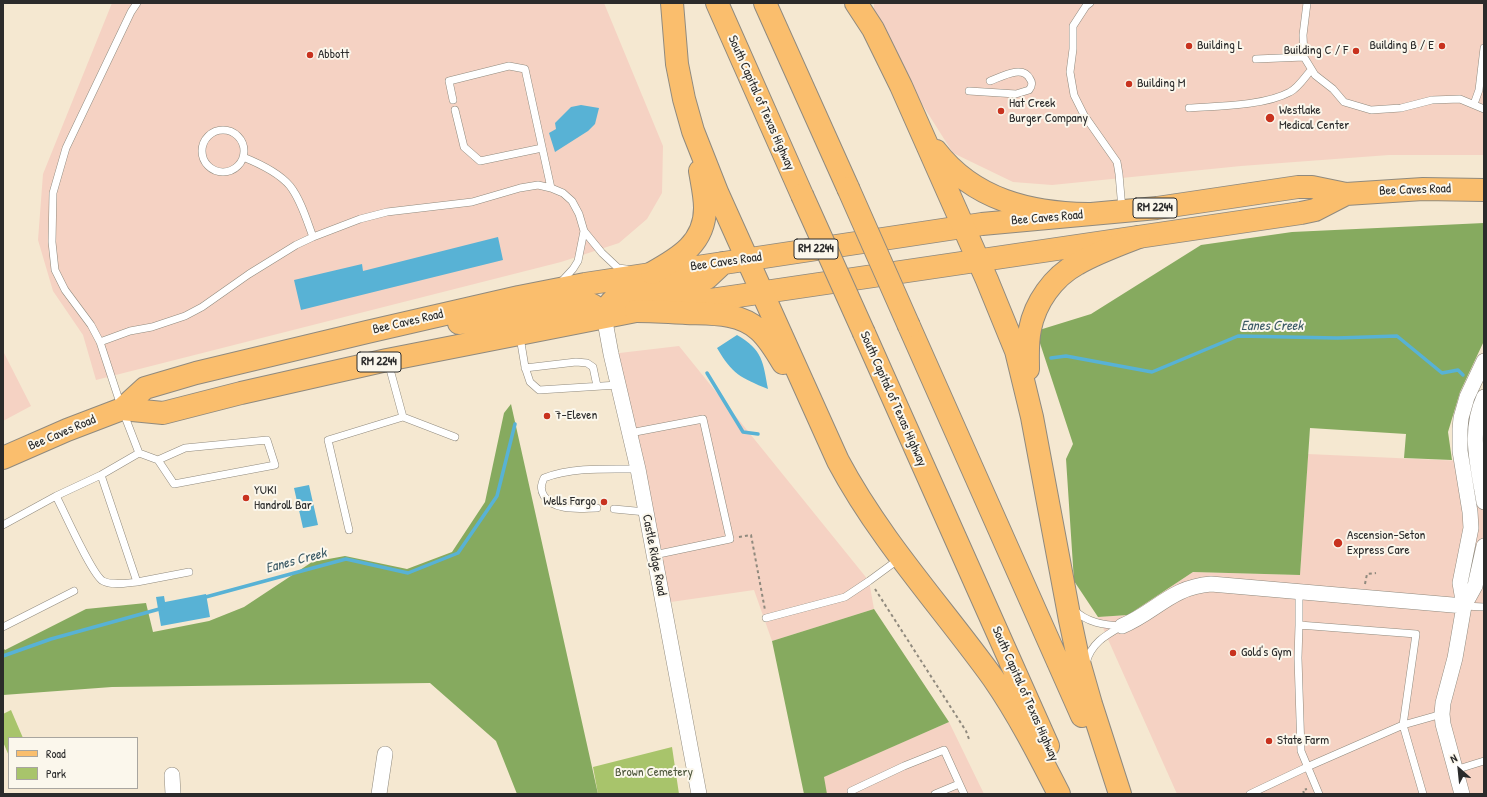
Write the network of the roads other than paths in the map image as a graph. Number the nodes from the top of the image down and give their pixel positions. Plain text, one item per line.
1 (137, 3) edge
2 (672, 3) edge
3 (717, 3) edge
4 (766, 3) edge
5 (856, 3) edge
6 (1090, 3) edge
7 (1306, 3) edge
8 (1484, 48) edge
9 (1304, 57) junction
10 (1256, 59) dead end
11 (1312, 70) junction
12 (990, 81) dead end
13 (969, 91) dead end
14 (1482, 91) edge
15 (453, 100) dead end
16 (1474, 104) junction
17 (1189, 108) dead end
18 (1484, 109) edge
19 (455, 110) dead end
20 (918, 126) junction
21 (693, 130) junction
22 (542, 148) junction
23 (243, 157) junction
24 (551, 188) junction
25 (1484, 190) edge
26 (1346, 194) junction
27 (1122, 212) junction
28 (1088, 214) junction
29 (963, 227) junction
30 (584, 231) junction
31 (313, 237) junction
32 (1139, 237) junction
33 (747, 259) junction
34 (979, 261) junction
35 (723, 263) junction
36 (652, 273) junction
37 (554, 290) junction
38 (763, 292) junction
39 (636, 311) junction
40 (604, 316) junction
41 (367, 332) junction
42 (519, 333) junction
43 (100, 342) junction
44 (387, 360) junction
45 (1484, 361) edge
46 (525, 368) junction
47 (618, 384) junction
48 (597, 386) junction
49 (1484, 397) edge
50 (1031, 408) junction
51 (122, 409) junction
52 (403, 417) junction
53 (819, 420) junction
54 (630, 433) junction
55 (455, 437) dead end
56 (139, 453) junction
57 (3, 458) edge
58 (158, 460) junction
59 (638, 468) junction
60 (101, 475) junction
61 (1482, 484) edge
62 (1466, 486) junction
63 (56, 496) junction
64 (1484, 502) edge
65 (597, 508) dead end
66 (614, 509) dead end
67 (646, 512) junction
68 (3, 525) edge
69 (349, 530) dead end
70 (1484, 546) edge
71 (654, 555) junction
72 (901, 557) junction
73 (189, 572) dead end
74 (137, 582) junction
75 (74, 591) dead end
76 (1299, 591) junction
77 (1065, 596) junction
78 (1464, 606) junction
79 (1484, 607) edge
80 (766, 618) road end
81 (1300, 625) junction
82 (1122, 626) junction
83 (3, 627) edge
84 (1085, 685) junction
85 (1442, 714) junction
86 (1403, 725) junction
87 (385, 754) dead end
88 (1484, 761) edge
89 (1307, 767) junction
90 (1455, 770) junction
91 (172, 775) dead end
92 (959, 784) junction
93 (173, 794) edge
94 (379, 794) edge
95 (699, 794) edge
96 (852, 794) edge
97 (935, 794) edge
98 (964, 794) edge
99 (1059, 794) edge
100 (1070, 794) edge
101 (1117, 794) edge
102 (1120, 794) edge
103 (1250, 794) edge
104 (1319, 794) edge
105 (1423, 794) edge
106 (1462, 794) edge

1 - 43 lane
2 - 21 main road
3 - 100 main road, South Capital of Texas Highway, bridge
4 - 101 main road, bridge
5 - 20 main road
6 - 27 lane
7 - 9 lane
8 - 14 lane
9 - 10 lane
9 - 11 lane
11 - 16 lane
11 - 17 lane
12 - 13 lane
14 - 16 lane
15 - 22 lane
16 - 18 lane
19 - 22 lane
20 - 28 main road
20 - 29 main road
21 - 33 main road
21 - 36 main road
22 - 24 lane
23 - 23 lane
23 - 31 lane
24 - 30 lane
24 - 31 lane
25 - 26 main road, Bee Caves Road / RM 2244
26 - 27 main road, Bee Caves Road / RM 2244
26 - 32 main road, Bee Caves Road / RM 2244
27 - 28 main road, Bee Caves Road / RM 2244
28 - 29 main road, Bee Caves Road / RM 2244
29 - 33 main road, Bee Caves Road / RM 2244
29 - 34 main road
30 - 36 lane
30 - 37 lane
31 - 43 lane
32 - 34 main road, Bee Caves Road / RM 2244
32 - 50 main road
33 - 35 main road, Bee Caves Road / RM 2244
33 - 38 main road
34 - 38 main road, Bee Caves Road / RM 2244
34 - 50 main road
35 - 36 main road, Bee Caves Road / RM 2244
35 - 40 main road
36 - 37 main road, Bee Caves Road / RM 2244
37 - 41 main road, Bee Caves Road / RM 2244
38 - 39 main road, Bee Caves Road / RM 2244
38 - 53 main road
39 - 40 main road, Bee Caves Road / RM 2244
39 - 53 main road
40 - 41 main road
40 - 42 main road, Bee Caves Road / RM 2244
40 - 47 street, Castle Ridge Road
41 - 51 main road, Bee Caves Road / RM 2244
42 - 44 main road, Bee Caves Road / RM 2244
42 - 46 lane
43 - 51 lane
44 - 51 main road, Bee Caves Road / RM 2244
44 - 52 lane
45 - 62 street
46 - 48 lane
46 - 48 lane
47 - 48 lane
47 - 54 street, Castle Ridge Road
49 - 61 street
50 - 77 main road
51 - 56 lane
51 - 57 main road, Bee Caves Road / RM 2244
52 - 55 lane
52 - 69 lane
53 - 72 main road
54 - 59 street, Castle Ridge Road
54 - 71 lane
56 - 58 lane
56 - 60 lane
58 - 58 lane
59 - 65 lane
59 - 67 street, Castle Ridge Road
60 - 63 lane
60 - 74 lane
61 - 62 lane
61 - 64 street
62 - 78 street
63 - 68 lane
63 - 74 lane
66 - 67 lane
67 - 71 street, Castle Ridge Road
70 - 78 street
71 - 95 street, Castle Ridge Road
72 - 80 lane
72 - 99 main road
73 - 74 lane
75 - 83 lane
76 - 78 street
76 - 81 lane
76 - 82 street
77 - 82 lane
77 - 84 main road
78 - 79 lane
78 - 85 street
81 - 86 lane
81 - 89 lane
82 - 84 lane
84 - 102 main road
85 - 86 lane
85 - 90 street
86 - 89 lane
86 - 105 lane
87 - 94 street
88 - 90 lane
89 - 103 lane
89 - 104 lane
90 - 106 street
91 - 93 street
92 - 96 lane
92 - 97 lane
92 - 98 lane

